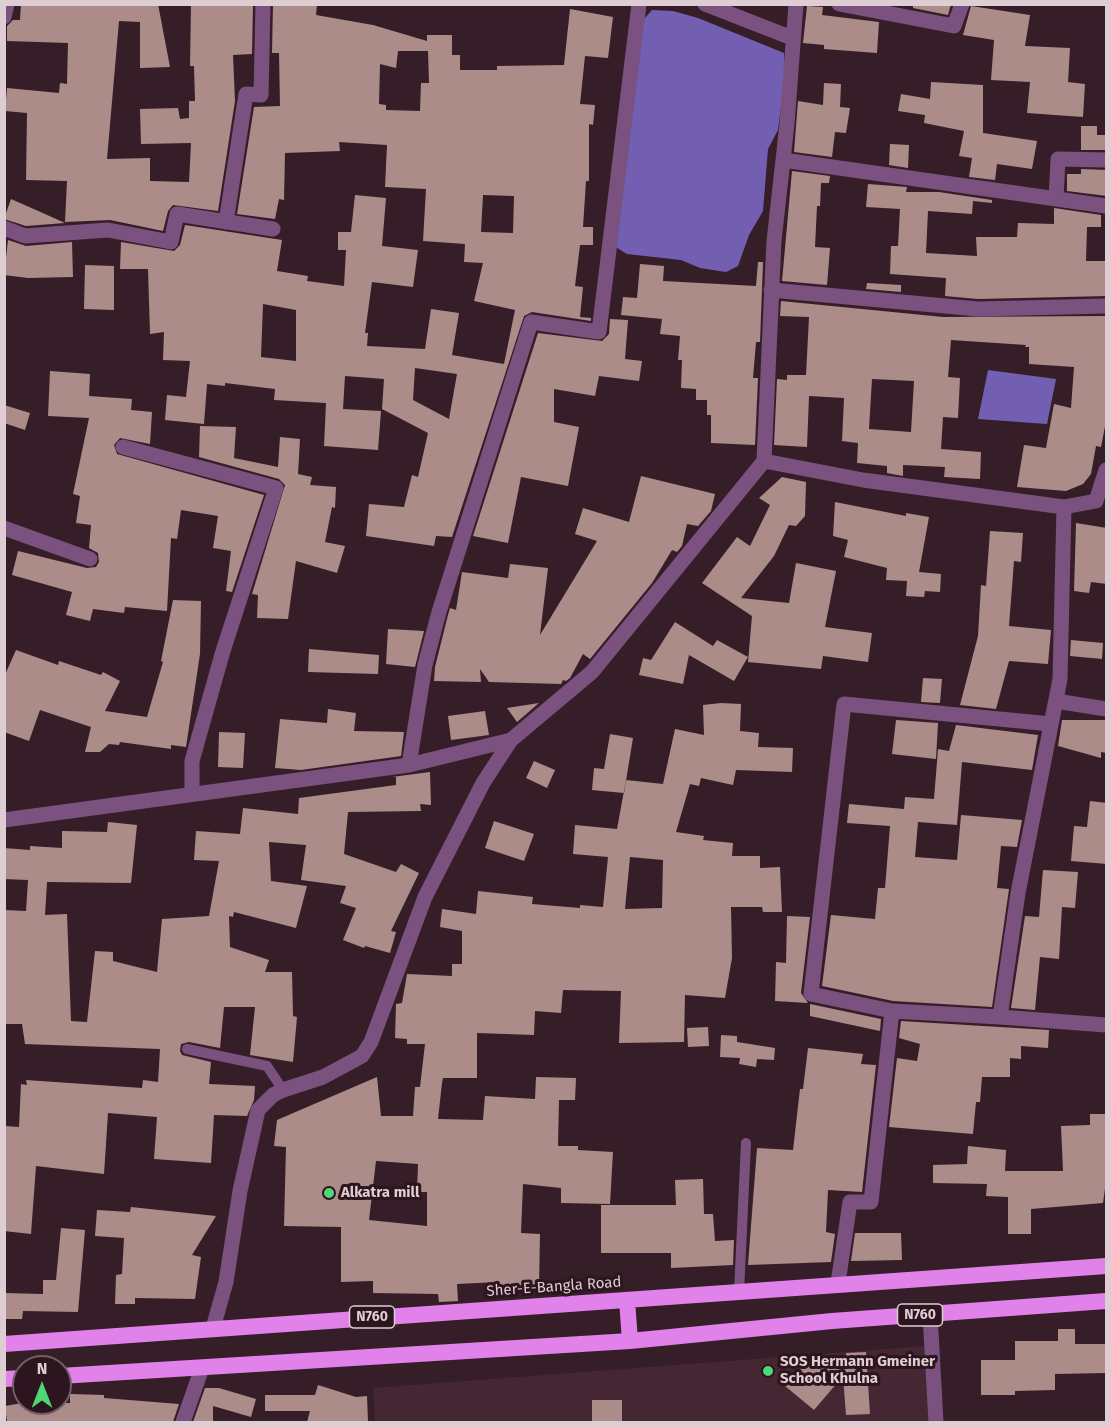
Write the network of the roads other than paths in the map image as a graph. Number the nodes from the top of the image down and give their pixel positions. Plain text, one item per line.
1 (7, 4) edge
2 (263, 4) edge
3 (639, 4) edge
4 (705, 4) edge
5 (796, 4) edge
6 (839, 4) edge
7 (962, 4) edge
8 (4, 16) edge
9 (792, 38) junction
10 (783, 160) junction
11 (1107, 160) edge
12 (1056, 199) junction
13 (1107, 206) edge
14 (226, 222) junction
15 (4, 228) edge
16 (273, 230) dead end
17 (771, 290) junction
18 (1107, 306) edge
19 (123, 447) dead end
20 (765, 461) junction
21 (1107, 470) edge
22 (1101, 503) edge
23 (1064, 507) junction
24 (4, 528) edge
25 (90, 559) dead end
26 (1056, 701) junction
27 (1107, 709) edge
28 (1051, 724) junction
29 (511, 740) junction
30 (409, 765) junction
31 (192, 793) junction
32 (4, 820) edge
33 (892, 1011) junction
34 (1000, 1017) junction
35 (1107, 1025) edge
36 (187, 1049) dead end
37 (283, 1090) junction
38 (746, 1143) dead end
39 (1107, 1266) edge
40 (838, 1283) junction
41 (739, 1292) junction
42 (627, 1300) junction
43 (1107, 1301) edge
44 (930, 1314) junction
45 (213, 1328) junction
46 (630, 1341) junction
47 (4, 1344) edge
48 (202, 1368) junction
49 (72, 1375) edge
50 (183, 1422) edge
51 (936, 1422) edge

1 - 8 street
2 - 14 street
3 - 30 street
4 - 9 street
5 - 9 street
6 - 7 street
9 - 10 street
10 - 12 street
10 - 17 street
11 - 12 street
12 - 13 street
14 - 15 street
14 - 16 street
17 - 18 street
17 - 20 street
19 - 31 street
20 - 23 street
20 - 29 street
21 - 22 street
22 - 23 street
23 - 26 street
24 - 25 street
26 - 27 street
26 - 28 street
28 - 33 street
28 - 34 street
29 - 30 street
29 - 37 street
30 - 31 street
31 - 32 street
33 - 34 street
33 - 40 street
34 - 35 street
36 - 37 lane
37 - 45 street
38 - 41 lane
39 - 40 highway, Sher-E-Bangla Road / N760
40 - 41 highway, Sher-E-Bangla Road / N760
41 - 42 highway, Sher-E-Bangla Road / N760
42 - 45 highway, Sher-E-Bangla Road / N760
42 - 46 highway
43 - 44 highway, N760
44 - 46 highway, N760
44 - 51 street
45 - 47 highway, Sher-E-Bangla Road / N760
46 - 48 highway, N760
48 - 49 highway, N760
48 - 50 street

